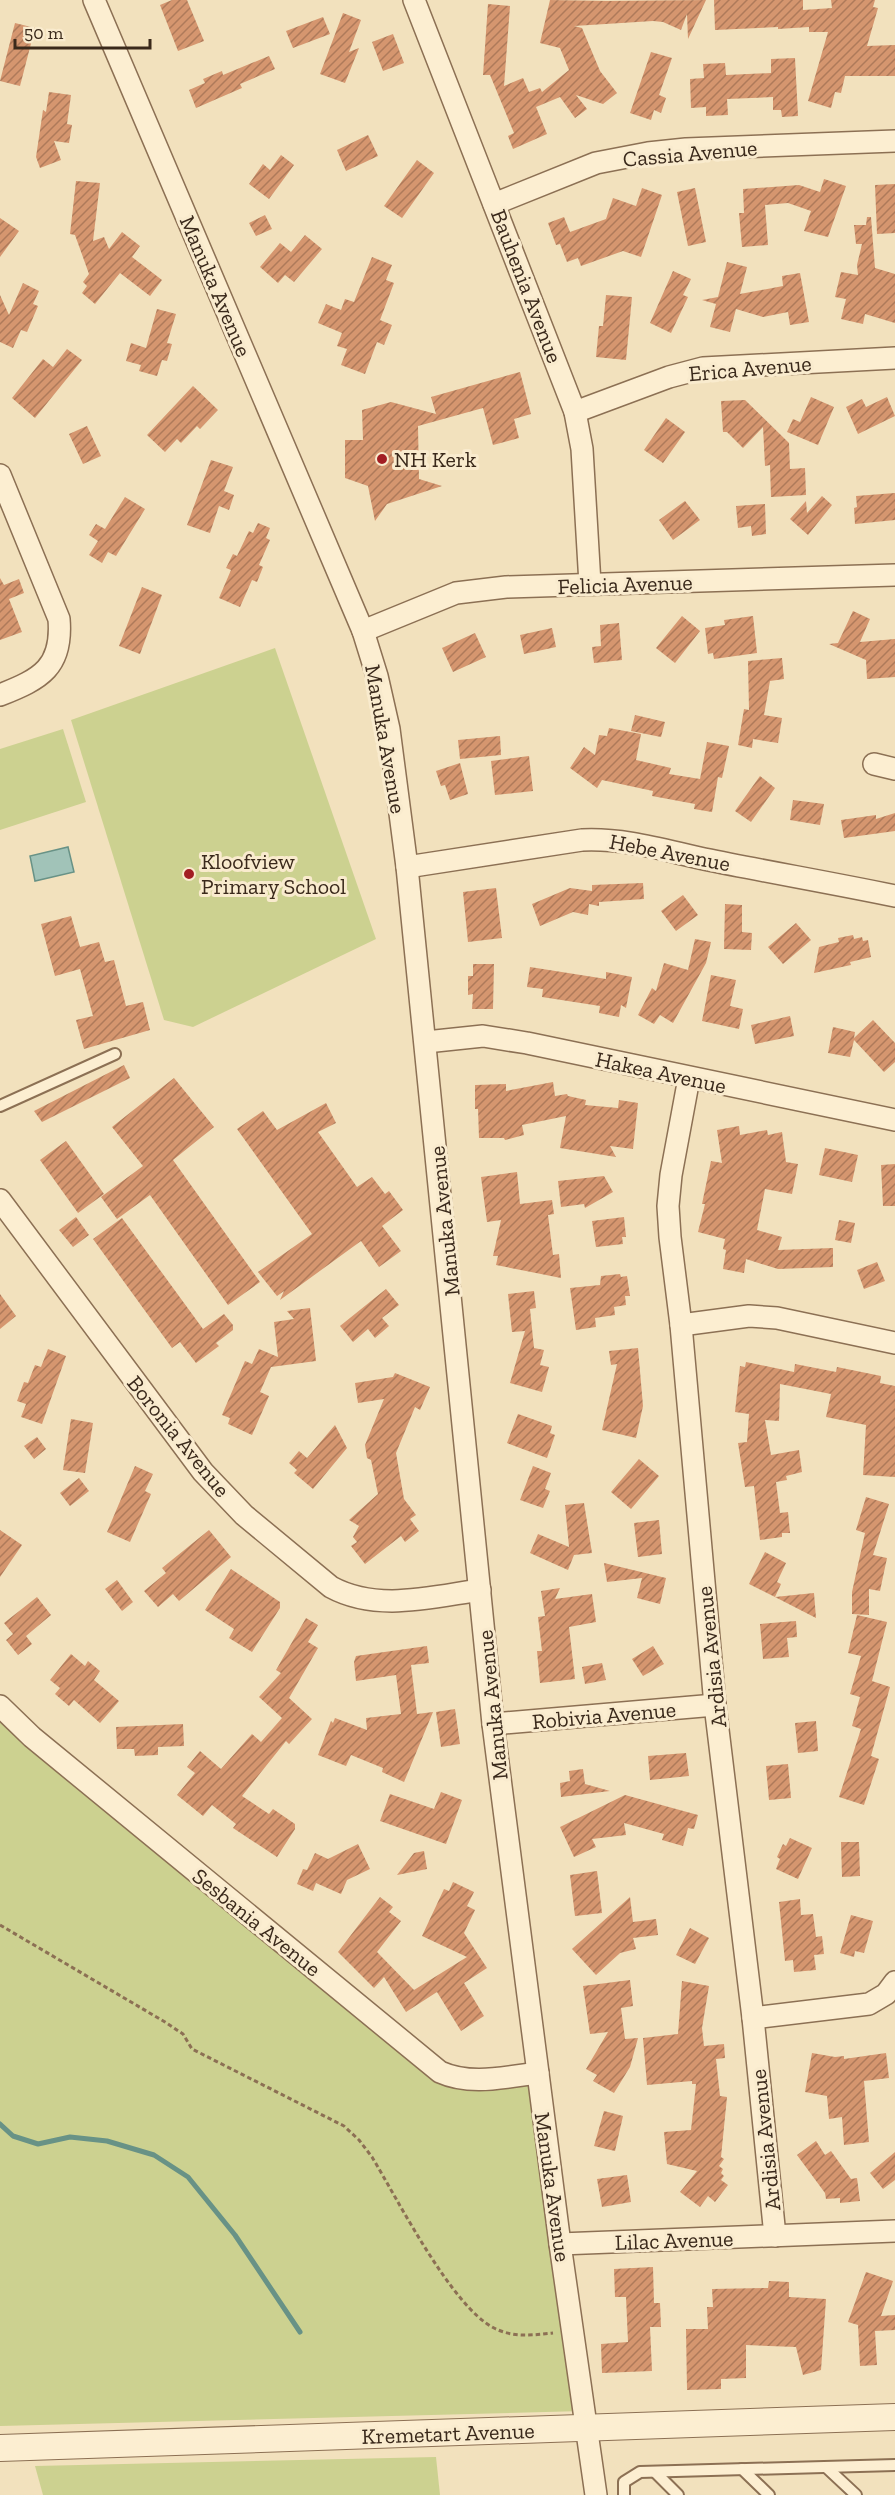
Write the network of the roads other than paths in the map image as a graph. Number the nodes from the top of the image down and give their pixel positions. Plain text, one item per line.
1 (94, 0) edge
2 (414, 0) edge
3 (895, 141) edge
4 (494, 204) junction
5 (895, 358) edge
6 (575, 412) junction
7 (0, 475) edge
8 (895, 575) edge
9 (590, 584) junction
10 (363, 631) junction
11 (0, 694) edge
12 (874, 764) dead end
13 (895, 769) edge
14 (407, 867) junction
15 (895, 896) edge
16 (426, 1042) junction
17 (115, 1054) dead end
18 (689, 1078) junction
19 (0, 1106) edge
20 (895, 1120) edge
21 (0, 1200) edge
22 (681, 1325) junction
23 (895, 1343) edge
24 (480, 1590) junction
25 (715, 1705) junction
26 (0, 1706) edge
27 (493, 1725) junction
28 (895, 1982) edge
29 (753, 2018) junction
30 (538, 2073) junction
31 (895, 2231) edge
32 (775, 2236) junction
33 (560, 2244) junction
34 (895, 2417) edge
35 (588, 2429) junction
36 (0, 2448) edge
37 (895, 2465) edge
38 (826, 2467) junction
39 (742, 2469) junction
40 (655, 2472) junction
41 (596, 2495) edge
42 (624, 2495) edge
43 (678, 2495) edge
44 (769, 2495) edge
45 (856, 2495) edge

1 - 10 street, Manuka Avenue
2 - 4 street, Bauhenia Avenue
3 - 4 street, Cassia Avenue
4 - 6 street, Bauhenia Avenue
5 - 6 street, Erica Avenue
6 - 9 street, Bauhenia Avenue
7 - 11 street
8 - 9 street, Felicia Avenue
9 - 10 street, Felicia Avenue
10 - 14 street, Manuka Avenue
12 - 13 street
14 - 15 street, Hebe Avenue
14 - 16 street, Manuka Avenue
16 - 18 street, Hakea Avenue
16 - 24 street, Manuka Avenue
17 - 19 lane
18 - 20 street, Hakea Avenue
18 - 22 street, Ardisia Avenue
21 - 24 street, Boronia Avenue
22 - 23 street
22 - 25 street, Ardisia Avenue
24 - 27 street, Manuka Avenue
25 - 27 street, Robivia Avenue
25 - 29 street, Ardisia Avenue
26 - 30 street, Sesbania Avenue
27 - 30 street, Manuka Avenue
28 - 29 street
29 - 32 street, Ardisia Avenue
30 - 33 street, Manuka Avenue
31 - 32 street, Lilac Avenue
32 - 33 street, Lilac Avenue
33 - 35 street, Manuka Avenue
34 - 35 street, Kremetart Avenue
35 - 36 street, Kremetart Avenue
35 - 41 street, Manuka Avenue
37 - 38 lane
38 - 39 lane
38 - 45 lane
39 - 40 lane
39 - 44 lane
40 - 42 lane
40 - 43 lane

